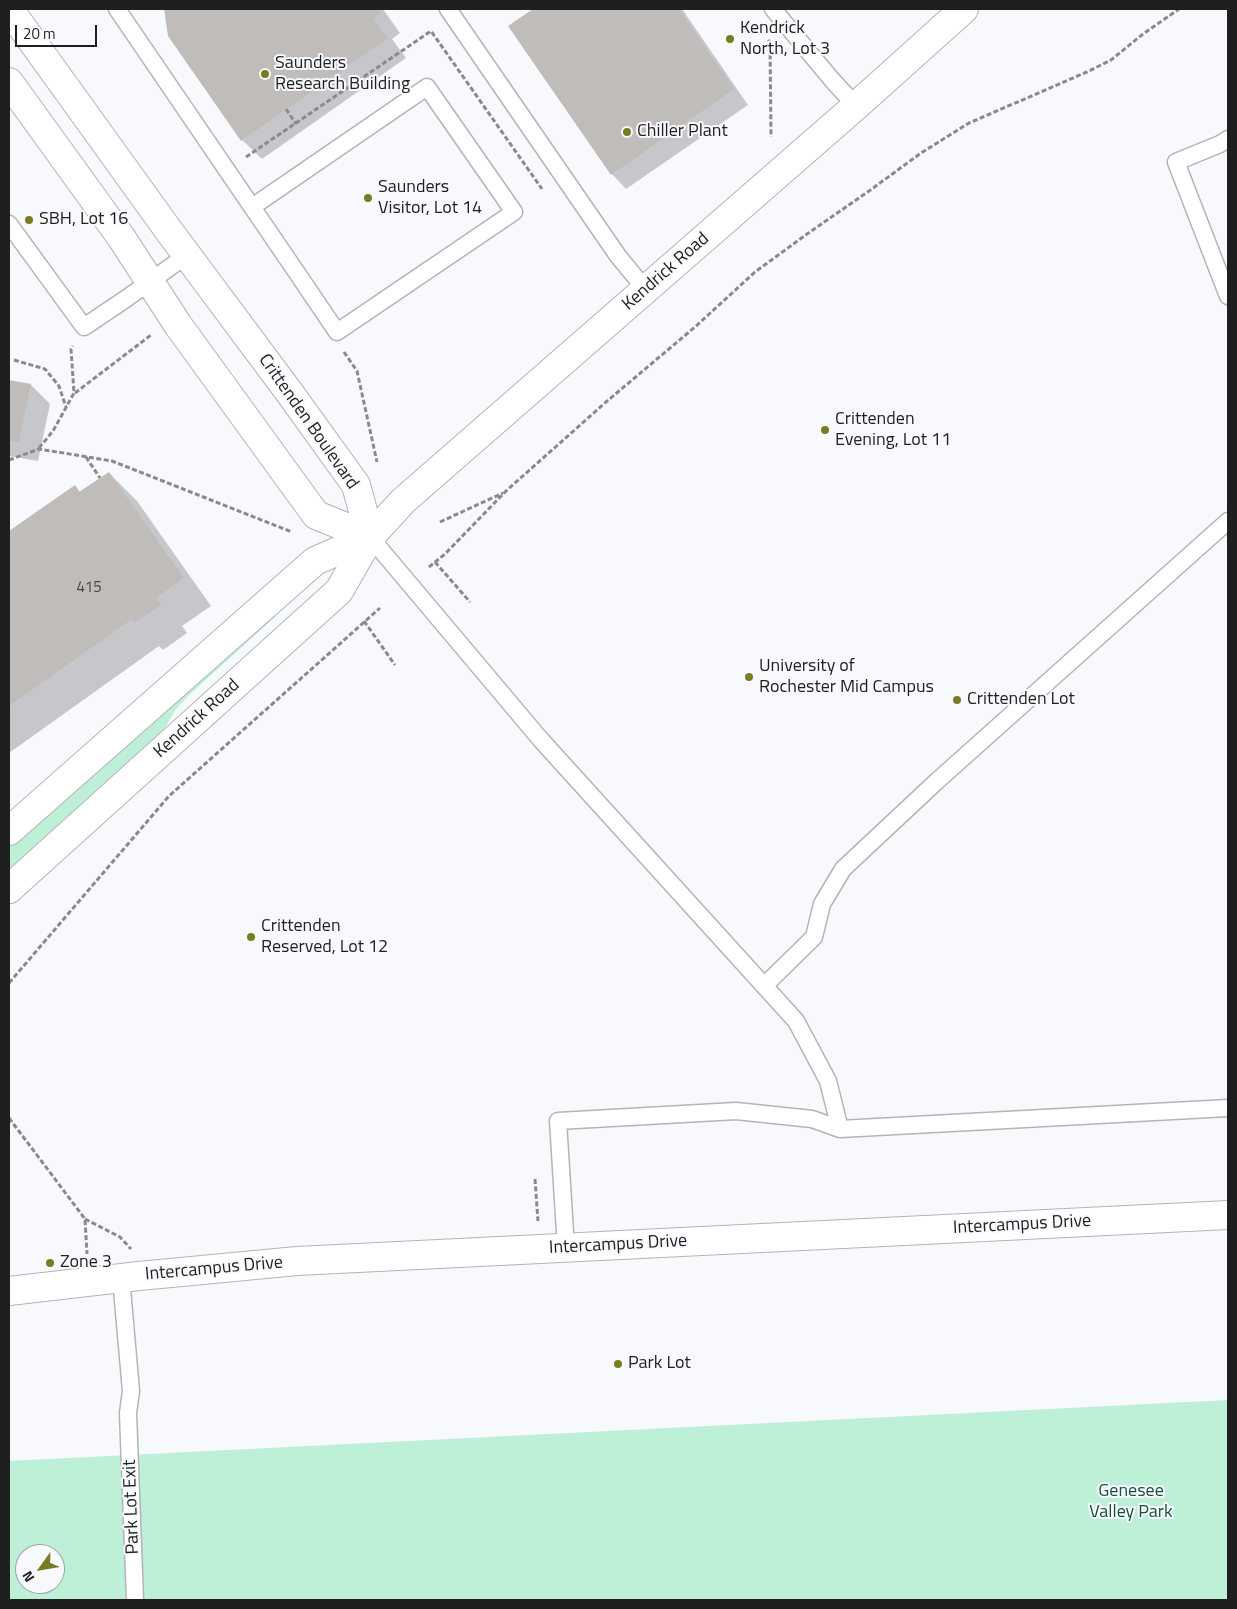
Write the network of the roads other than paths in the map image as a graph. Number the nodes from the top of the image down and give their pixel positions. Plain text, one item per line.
1 (9, 9) edge
2 (117, 9) edge
3 (448, 9) edge
4 (773, 9) edge
5 (964, 9) edge
6 (9, 82) edge
7 (856, 106) junction
8 (1228, 138) edge
9 (252, 207) junction
10 (9, 224) edge
11 (187, 255) junction
12 (150, 282) junction
13 (646, 290) junction
14 (1228, 296) edge
15 (1228, 521) edge
16 (370, 537) junction
17 (9, 831) edge
18 (9, 889) edge
19 (764, 986) junction
20 (1228, 1108) edge
21 (840, 1129) junction
22 (1228, 1215) edge
23 (566, 1248) junction
24 (121, 1278) junction
25 (9, 1291) edge
26 (136, 1600) edge

1 - 11 street, Crittenden Boulevard
2 - 9 lane
3 - 13 lane
4 - 7 lane
5 - 7 street, Kendrick Road
6 - 12 street
7 - 13 street, Kendrick Road
8 - 14 lane
9 - 9 lane
10 - 12 lane
11 - 12 lane
11 - 16 street, Crittenden Boulevard
12 - 16 street
13 - 16 street, Kendrick Road
15 - 19 lane
16 - 17 street, Kendrick Road
16 - 18 street, Kendrick Road
16 - 19 lane
19 - 21 lane
20 - 21 lane
21 - 23 lane
22 - 23 street, Intercampus Drive
23 - 24 street, Intercampus Drive
24 - 25 street, Intercampus Drive
24 - 26 lane, Park Lot Exit

